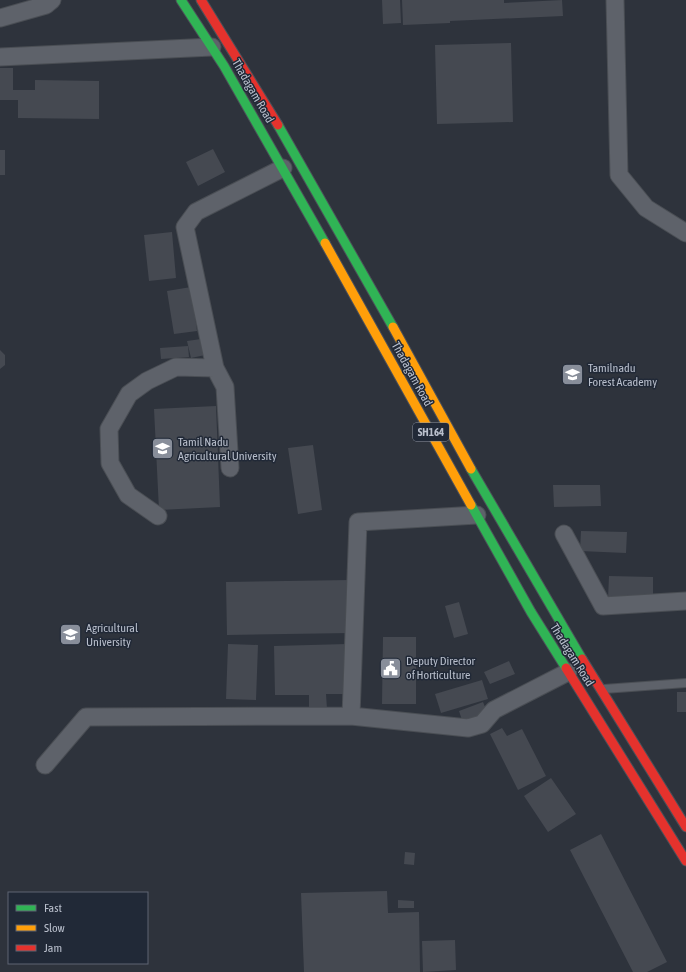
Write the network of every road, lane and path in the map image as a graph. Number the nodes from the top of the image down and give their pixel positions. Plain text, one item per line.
1 (52, 0) edge
2 (181, 0) edge
3 (201, 0) edge
4 (615, 0) edge
5 (0, 18) edge
6 (212, 48) junction
7 (0, 57) edge
8 (283, 168) junction
9 (686, 232) edge
10 (215, 368) junction
11 (230, 468) dead end
12 (477, 514) junction
13 (158, 516) dead end
14 (564, 534) dead end
15 (686, 601) edge
16 (568, 672) junction
17 (686, 683) edge
18 (601, 690) junction
19 (351, 716) junction
20 (45, 764) dead end
21 (686, 827) edge
22 (686, 861) edge

1 - 5 street
2 - 6 main road, Thadagam Road / SH164
3 - 18 main road, Thadagam Road / SH164
4 - 9 street
6 - 7 street
6 - 8 main road, Thadagam Road / SH164
8 - 10 street
8 - 12 main road, Thadagam Road / SH164
10 - 11 street
10 - 13 street
12 - 16 main road, Thadagam Road / SH164
12 - 19 street
14 - 15 street
16 - 19 street
16 - 22 main road, Thadagam Road / SH164
17 - 18 lane
18 - 21 main road, Thadagam Road / SH164
19 - 20 street

